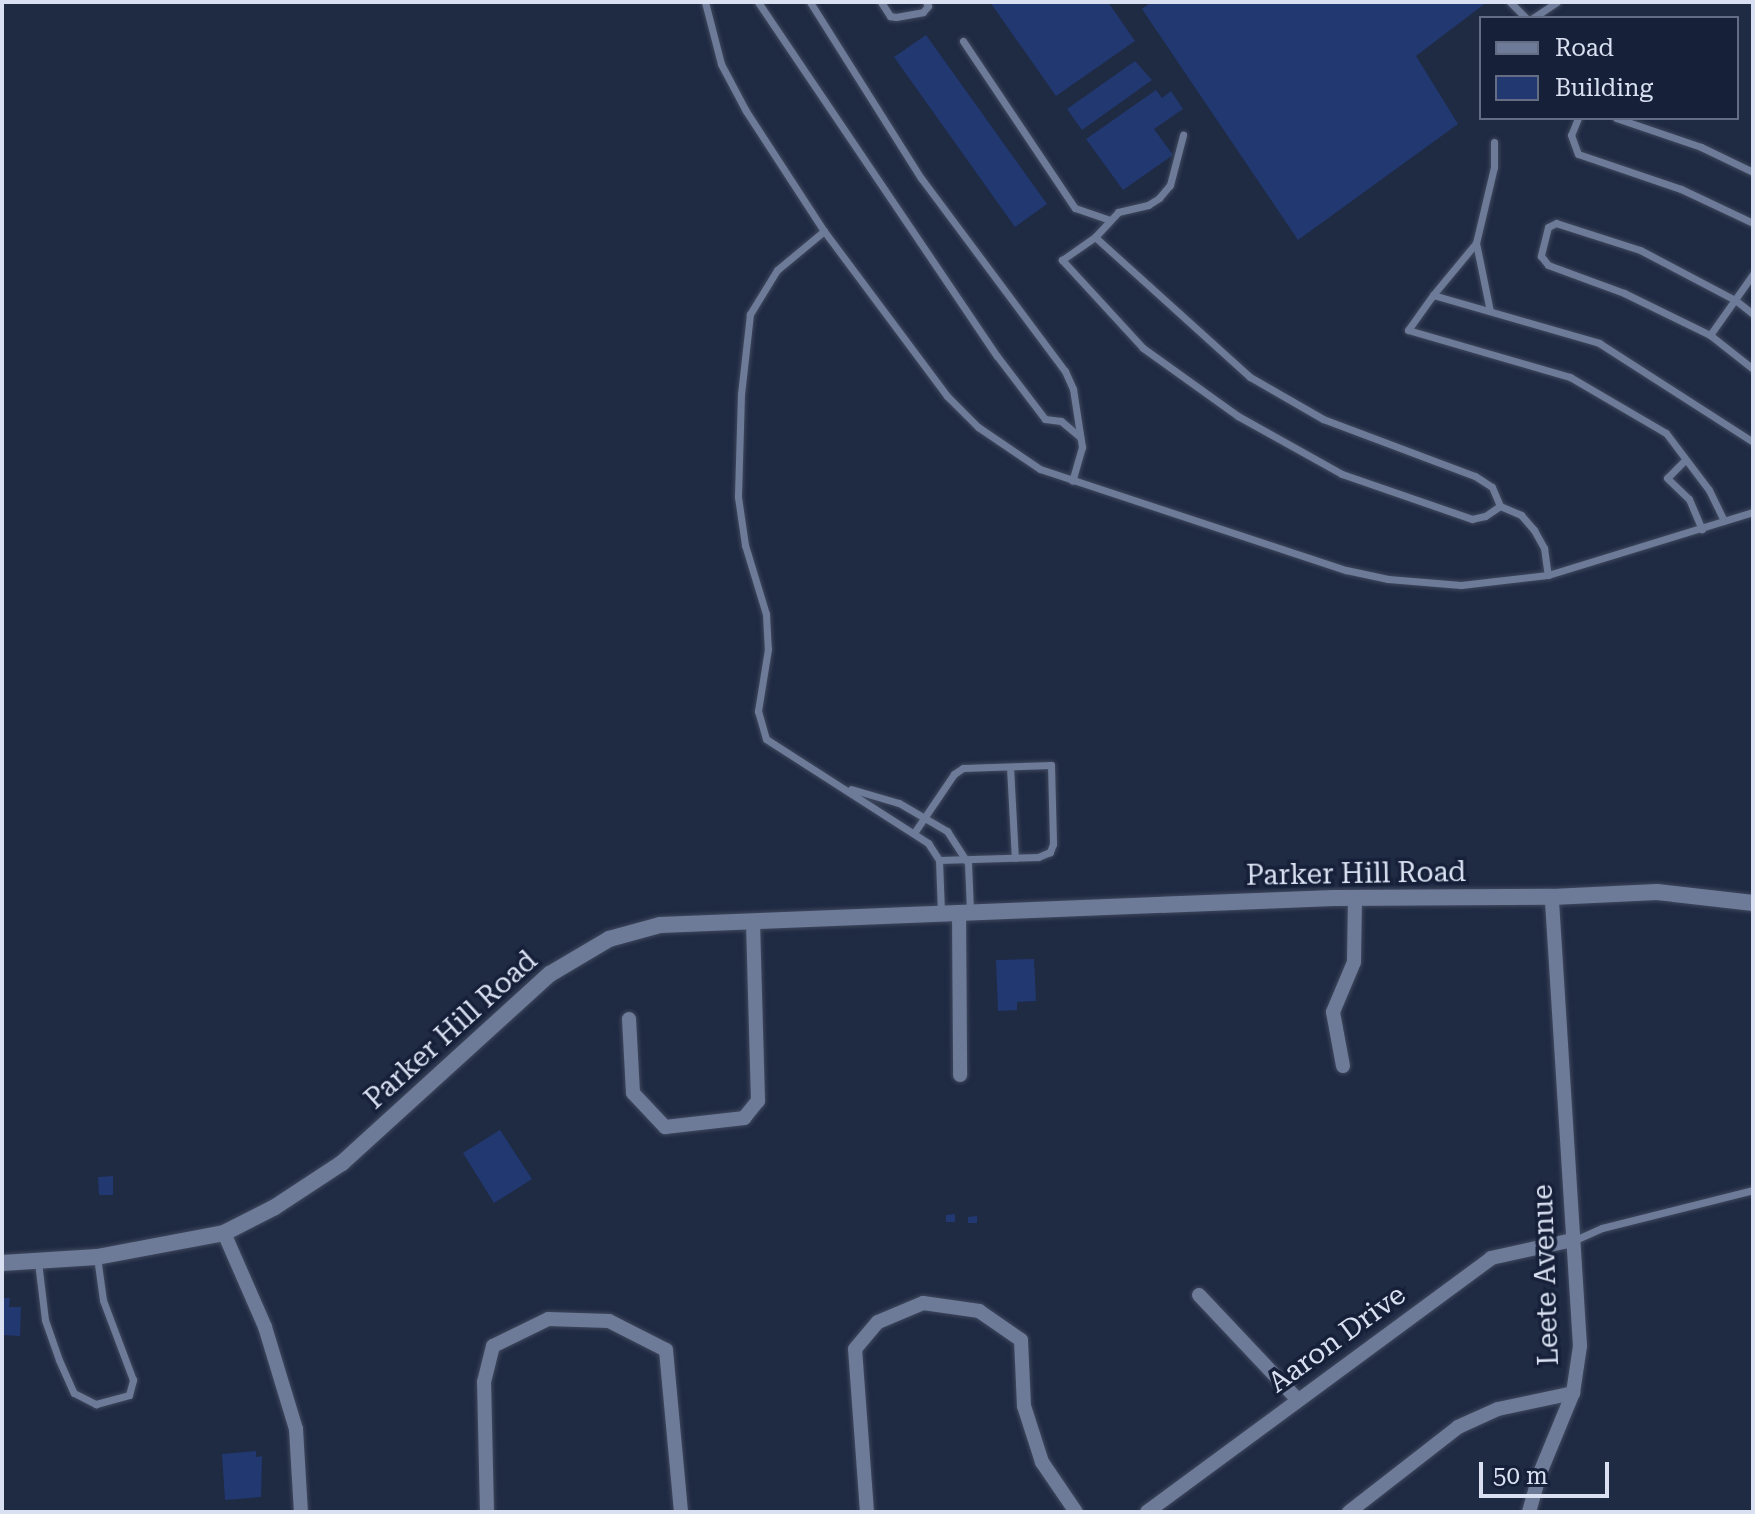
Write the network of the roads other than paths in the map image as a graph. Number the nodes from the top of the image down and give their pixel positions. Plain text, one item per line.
1 (705, 2) edge
2 (758, 2) edge
3 (810, 2) edge
4 (881, 2) edge
5 (926, 2) edge
6 (1557, 2) edge
7 (1536, 16) edge
8 (963, 41) dead end
9 (1577, 120) edge
10 (1622, 120) edge
11 (1183, 135) dead end
12 (1494, 142) dead end
13 (1753, 172) edge
14 (1110, 220) junction
15 (1753, 223) edge
16 (824, 231) junction
17 (1095, 237) junction
18 (1476, 243) junction
19 (1753, 274) edge
20 (1433, 295) junction
21 (1735, 300) junction
22 (1490, 311) junction
23 (1753, 314) edge
24 (1710, 335) junction
25 (1753, 369) edge
26 (1080, 437) junction
27 (1753, 442) edge
28 (1685, 460) junction
29 (1072, 481) junction
30 (1500, 506) junction
31 (1753, 512) edge
32 (1724, 521) junction
33 (1702, 529) junction
34 (1548, 575) junction
35 (1010, 767) junction
36 (845, 787) junction
37 (925, 817) junction
38 (914, 833) junction
39 (1015, 858) junction
40 (965, 859) junction
41 (939, 860) junction
42 (1552, 897) junction
43 (1355, 899) junction
44 (1753, 903) edge
45 (941, 912) junction
46 (965, 912) junction
47 (753, 921) junction
48 (629, 1019) dead end
49 (1343, 1066) dead end
50 (960, 1075) dead end
51 (1753, 1190) edge
52 (224, 1233) junction
53 (1573, 1240) junction
54 (97, 1257) junction
55 (38, 1262) junction
56 (2, 1263) edge
57 (1199, 1295) dead end
58 (1573, 1393) junction
59 (1298, 1400) junction
60 (301, 1512) edge
61 (487, 1512) edge
62 (681, 1512) edge
63 (867, 1512) edge
64 (1076, 1512) edge
65 (1147, 1512) edge
66 (1349, 1512) edge
67 (1529, 1512) edge

1 - 16 lane
2 - 26 lane
3 - 26 lane
4 - 5 lane
6 - 7 lane
8 - 14 lane
9 - 15 lane
10 - 13 lane
11 - 14 lane
12 - 18 lane
14 - 17 lane
16 - 29 lane
16 - 36 lane
17 - 30 lane
17 - 30 lane
18 - 20 lane
18 - 22 lane
19 - 21 lane
20 - 22 lane
20 - 28 lane
21 - 23 lane
21 - 24 lane
21 - 24 lane
22 - 27 lane
24 - 25 lane
26 - 29 lane
28 - 32 lane
28 - 33 lane
29 - 34 lane
30 - 34 lane
31 - 32 lane
32 - 33 lane
33 - 34 lane
35 - 37 lane
35 - 39 lane
35 - 39 lane
36 - 37 lane
36 - 38 lane
37 - 38 lane
37 - 40 lane
38 - 41 lane
39 - 40 lane
40 - 41 lane
40 - 46 lane
41 - 45 lane
42 - 43 street, Parker Hill Road
42 - 44 street, Parker Hill Road
42 - 53 street, Leete Avenue
43 - 46 street, Parker Hill Road
43 - 49 street
45 - 46 street, Parker Hill Road
45 - 47 street, Parker Hill Road
46 - 50 street
47 - 48 street
47 - 52 street, Parker Hill Road
51 - 53 lane
52 - 54 street, Parker Hill Road
52 - 60 street
53 - 58 street, Leete Avenue
53 - 59 street, Aaron Drive
54 - 55 street, Parker Hill Road
54 - 55 lane
55 - 56 street, Parker Hill Road
57 - 59 street
58 - 66 street, Leete Avenue
58 - 67 street
59 - 65 street, Aaron Drive
61 - 62 street
63 - 64 street

